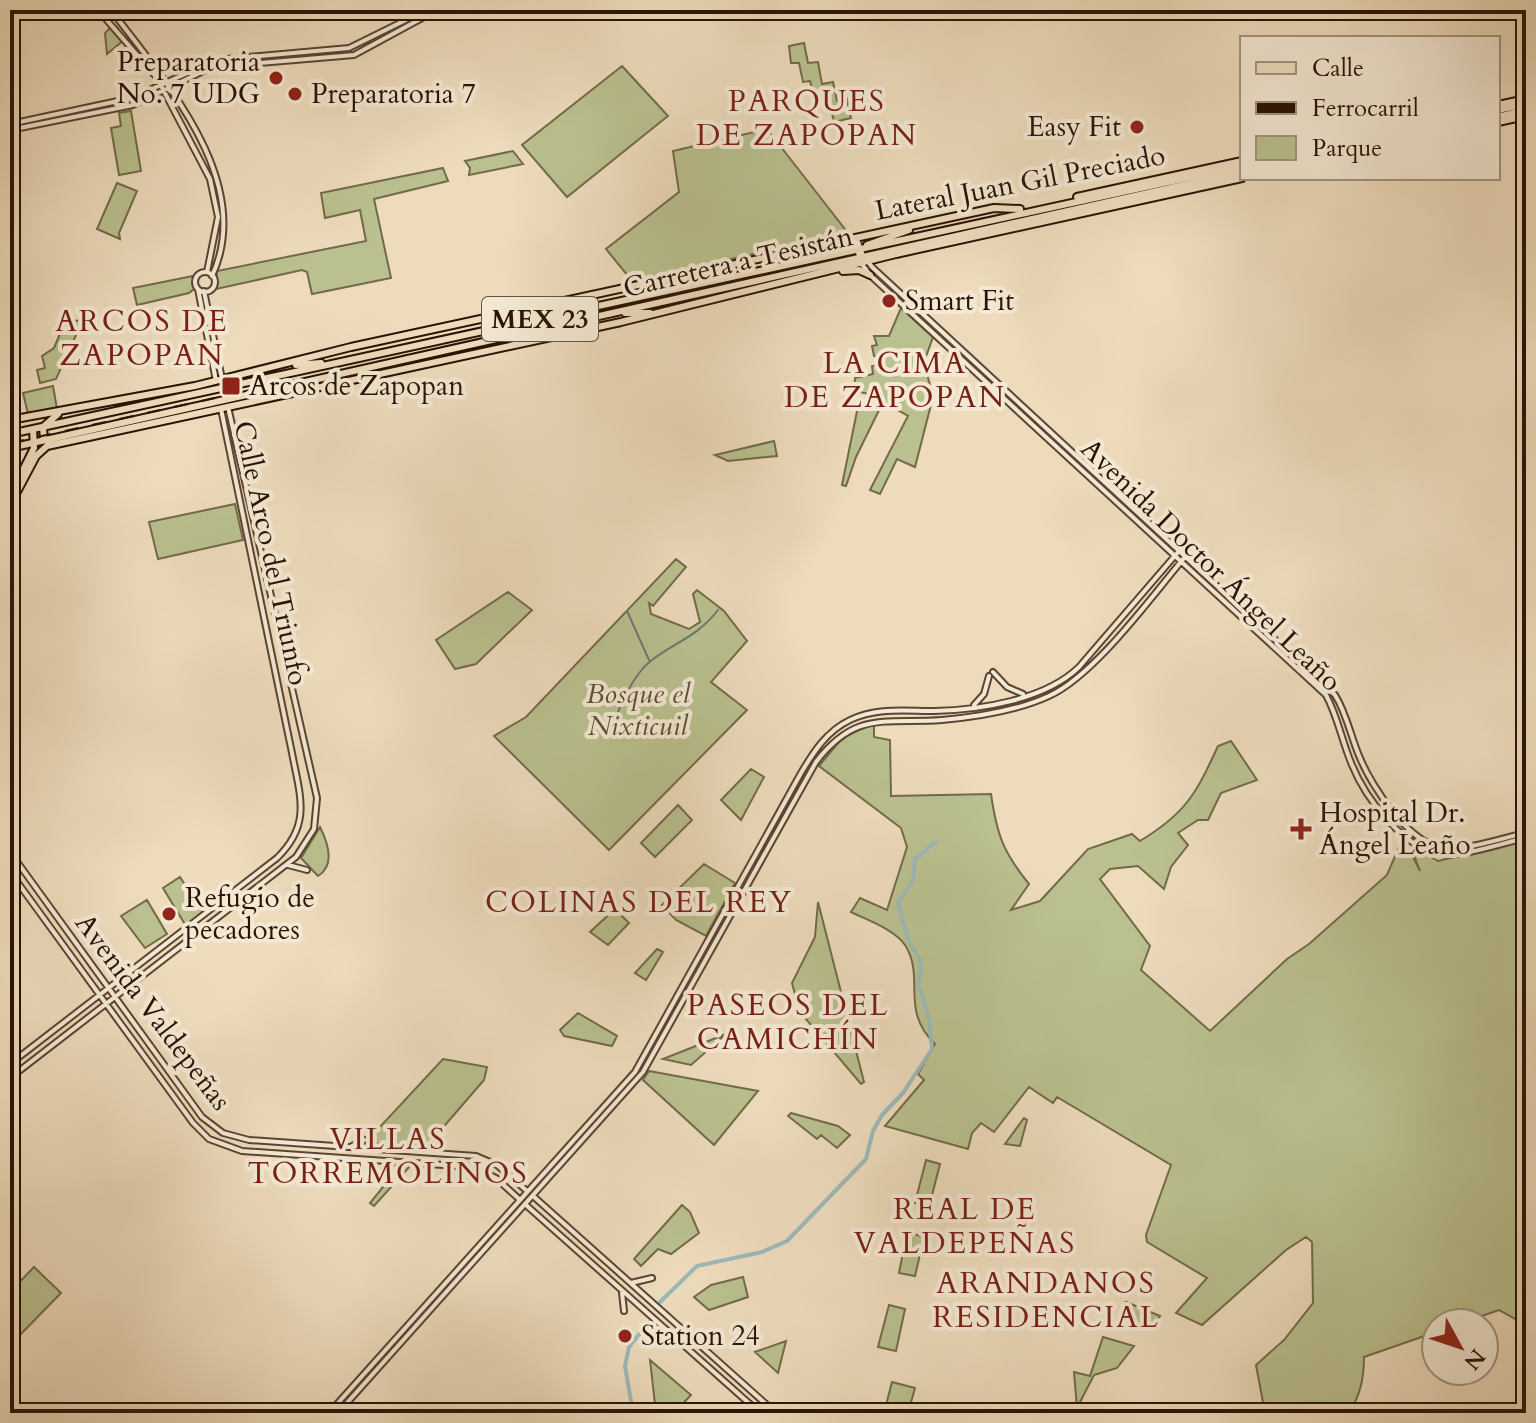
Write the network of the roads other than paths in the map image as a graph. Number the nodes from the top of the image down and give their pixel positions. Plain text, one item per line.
1 (98, 10) edge
2 (111, 10) edge
3 (426, 10) edge
4 (437, 10) edge
5 (231, 62) junction
6 (170, 84) junction
7 (160, 85) junction
8 (163, 92) junction
9 (1526, 101) edge
10 (1500, 108) edge
11 (1526, 113) edge
12 (1500, 119) edge
13 (10, 124) edge
14 (10, 130) edge
15 (1240, 163) edge
16 (1240, 175) edge
17 (1099, 194) junction
18 (930, 221) junction
19 (855, 238) junction
20 (860, 248) junction
21 (862, 259) junction
22 (753, 260) junction
23 (834, 272) junction
24 (210, 274) junction
25 (870, 275) junction
26 (690, 285) junction
27 (201, 290) junction
28 (904, 300) junction
29 (613, 313) junction
30 (653, 314) junction
31 (592, 317) junction
32 (469, 322) junction
33 (581, 330) junction
34 (478, 332) junction
35 (500, 337) junction
36 (478, 342) junction
37 (490, 350) junction
38 (470, 354) junction
39 (335, 363) junction
40 (269, 370) junction
41 (220, 384) junction
42 (195, 386) junction
43 (316, 388) junction
44 (273, 389) junction
45 (149, 404) junction
46 (224, 405) junction
47 (65, 412) junction
48 (10, 421) edge
49 (129, 421) junction
50 (161, 421) junction
51 (43, 427) junction
52 (33, 429) junction
53 (92, 429) junction
54 (10, 434) edge
55 (44, 440) junction
56 (76, 440) junction
57 (35, 442) junction
58 (10, 448) edge
59 (10, 496) edge
60 (10, 505) edge
61 (1177, 553) junction
62 (1184, 559) junction
63 (1025, 695) junction
64 (970, 707) junction
65 (306, 750) junction
66 (292, 753) junction
67 (1526, 836) edge
68 (10, 852) edge
69 (286, 865) junction
70 (307, 870) dead end
71 (10, 872) edge
72 (108, 989) junction
73 (99, 995) junction
74 (114, 997) junction
75 (105, 1004) junction
76 (10, 1064) edge
77 (10, 1078) edge
78 (249, 1140) junction
79 (364, 1140) dead end
80 (348, 1147) junction
81 (248, 1152) junction
82 (476, 1156) junction
83 (472, 1167) junction
84 (527, 1191) junction
85 (533, 1196) junction
86 (520, 1199) junction
87 (526, 1204) junction
88 (652, 1278) dead end
89 (629, 1283) junction
90 (622, 1291) junction
91 (624, 1311) dead end
92 (672, 1322) junction
93 (665, 1330) junction
94 (391, 1341) junction
95 (397, 1346) junction
96 (719, 1362) junction
97 (712, 1371) junction
98 (763, 1401) junction
99 (757, 1411) edge
100 (329, 1413) edge
101 (338, 1413) edge
102 (776, 1413) edge
103 (1199, 1413) edge
104 (1226, 1413) edge

1 - 7 street
2 - 6 street
3 - 5 street
4 - 5 street
5 - 6 street
6 - 7 street
6 - 8 street
6 - 24 street
7 - 8 street
7 - 13 street
8 - 14 street
8 - 24 street
9 - 10 main road
11 - 12 main road
15 - 17 main road, Lateral Juan Gil Preciado
16 - 21 main road, Carretera a Tesistán / MEX 23
17 - 18 main road, Lateral Juan Gil Preciado
17 - 20 main road, Carretera a Tesistán / MEX 23
18 - 19 main road, Lateral Juan Gil Preciado
18 - 20 main road
19 - 20 street
19 - 22 main road, Lateral Juan Gil Preciado
20 - 21 street
20 - 26 main road, Carretera a Tesistán / MEX 23
21 - 23 main road, Lateral Juan Gil Preciado
21 - 25 street, Avenida Doctor Ángel Leaño
21 - 28 street, Avenida Doctor Ángel Leaño
21 - 29 main road, Carretera a Tesistán / MEX 23
22 - 26 main road
22 - 32 main road, Lateral Juan Gil Preciado
23 - 25 main road
23 - 30 main road, Lateral Juan Gil Preciado
24 - 27 street
24 - 27 street
25 - 28 street, Avenida Doctor Ángel Leaño
26 - 34 main road, Carretera a Tesistán / MEX 23
27 - 41 street, Calle Arco del Triunfo
28 - 61 street, Avenida Doctor Ángel Leaño
29 - 30 main road
29 - 31 main road, Carretera a Tesistán / MEX 23
30 - 33 main road
31 - 33 main road
31 - 35 main road, Carretera a Tesistán / MEX 23
32 - 34 main road
32 - 40 main road, Lateral Juan Gil Preciado
33 - 37 main road
34 - 36 main road
34 - 39 main road, Carretera a Tesistán / MEX 23
35 - 36 main road, Carretera a Tesistán / MEX 23
35 - 37 main road
36 - 38 main road
36 - 44 main road, Carretera a Tesistán / MEX 23
37 - 38 main road
38 - 43 main road
39 - 40 main road
39 - 41 main road, Carretera a Tesistán / MEX 23
40 - 41 main road, Lateral Juan Gil Preciado
41 - 42 main road, Lateral Juan Gil Preciado
41 - 45 main road, Carretera a Tesistán / MEX 23
41 - 46 street, Calle Arco del Triunfo
42 - 45 main road
42 - 47 main road, Lateral Juan Gil Preciado
43 - 44 main road
43 - 46 main road
44 - 46 main road, Carretera a Tesistán / MEX 23
45 - 51 main road, Carretera a Tesistán / MEX 23
46 - 49 main road, Carretera a Tesistán / MEX 23
46 - 50 main road
46 - 65 street, Calle Arco del Triunfo
46 - 66 street, Calle Arco del Triunfo
47 - 48 main road, Lateral Juan Gil Preciado
47 - 51 main road
48 - 52 main road
49 - 50 main road
49 - 53 main road, Carretera a Tesistán / MEX 23
50 - 56 main road
51 - 52 main road, Carretera a Tesistán / MEX 23
51 - 55 main road
52 - 54 main road, Carretera a Tesistán / MEX 23
52 - 57 main road
53 - 55 main road, Carretera a Tesistán / MEX 23
53 - 56 main road
55 - 57 main road, Carretera a Tesistán / MEX 23
56 - 60 main road
57 - 58 main road, Carretera a Tesistán / MEX 23
57 - 59 main road
61 - 62 street, Avenida Doctor Ángel Leaño
61 - 63 street
62 - 67 street, Avenida Doctor Ángel Leaño
62 - 67 street, Avenida Doctor Ángel Leaño
62 - 85 street
63 - 64 street
63 - 64 street
64 - 84 street
65 - 66 street
65 - 69 street, Calle Arco del Triunfo
66 - 72 street, Calle Arco del Triunfo
68 - 72 street, Avenida Valdepeñas
69 - 70 street
69 - 74 street
71 - 73 street, Avenida Valdepeñas
72 - 73 street
72 - 74 street, Avenida Valdepeñas
73 - 75 street, Avenida Valdepeñas
73 - 76 street
74 - 75 street
74 - 78 street, Avenida Valdepeñas
75 - 77 street
75 - 81 street, Avenida Valdepeñas
78 - 80 street, Avenida Valdepeñas
78 - 81 street
79 - 80 street
80 - 82 street, Avenida Valdepeñas
81 - 83 street, Avenida Valdepeñas
82 - 83 street
82 - 84 street, Avenida Valdepeñas
83 - 86 street, Avenida Valdepeñas
84 - 85 street, Avenida Valdepeñas
84 - 86 street
85 - 87 street
85 - 89 street, Avenida Valdepeñas
86 - 87 street, Avenida Valdepeñas
86 - 94 street
87 - 90 street, Avenida Valdepeñas
87 - 95 street
88 - 89 street
89 - 92 street, Avenida Valdepeñas
90 - 91 street
90 - 93 street, Avenida Valdepeñas
92 - 93 street
92 - 96 street, Avenida Valdepeñas
93 - 97 street, Avenida Valdepeñas
94 - 95 street
94 - 100 street
95 - 101 street
96 - 97 street
96 - 98 street, Avenida Valdepeñas
97 - 99 street, Avenida Valdepeñas
98 - 99 street
98 - 102 street, Avenida Valdepeñas
103 - 104 street

